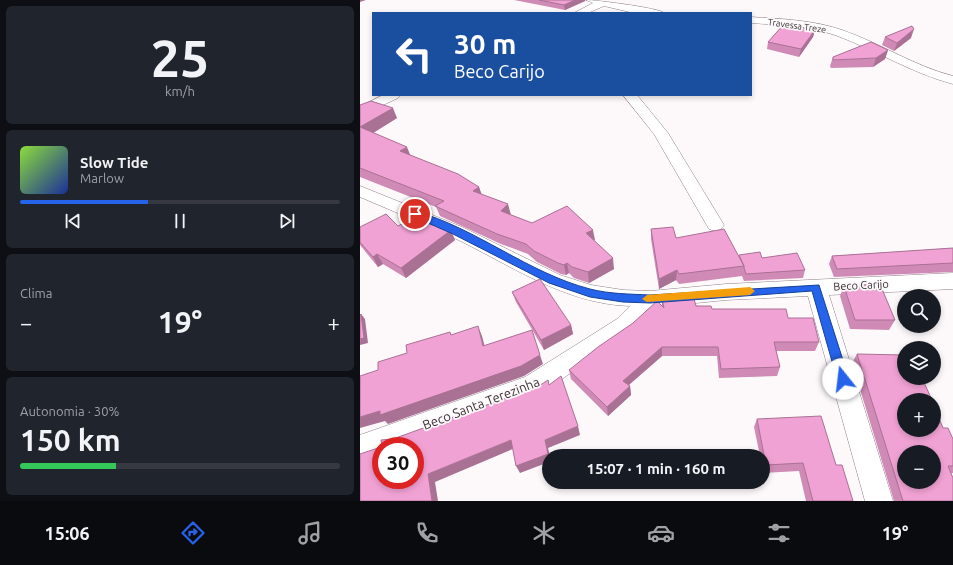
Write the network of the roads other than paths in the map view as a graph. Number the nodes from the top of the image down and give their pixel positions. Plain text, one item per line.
1 (591, 0) edge
2 (603, 3) junction
3 (581, 12) edge
4 (653, 12) edge
5 (752, 20) edge
6 (953, 80) edge
7 (391, 96) edge
8 (631, 96) edge
9 (360, 112) edge
10 (360, 191) edge
11 (715, 225) dead end
12 (953, 281) edge
13 (816, 287) junction
14 (650, 299) junction
15 (360, 448) edge
16 (879, 501) edge

1 - 2 street
2 - 3 street
2 - 4 street
5 - 6 street, Travessa Treze
7 - 9 street
8 - 11 street
10 - 14 street, Beco Carijo
12 - 13 street, Beco Carijo
13 - 14 street, Beco Carijo
13 - 16 street
14 - 15 street, Beco Santa Terezinha

